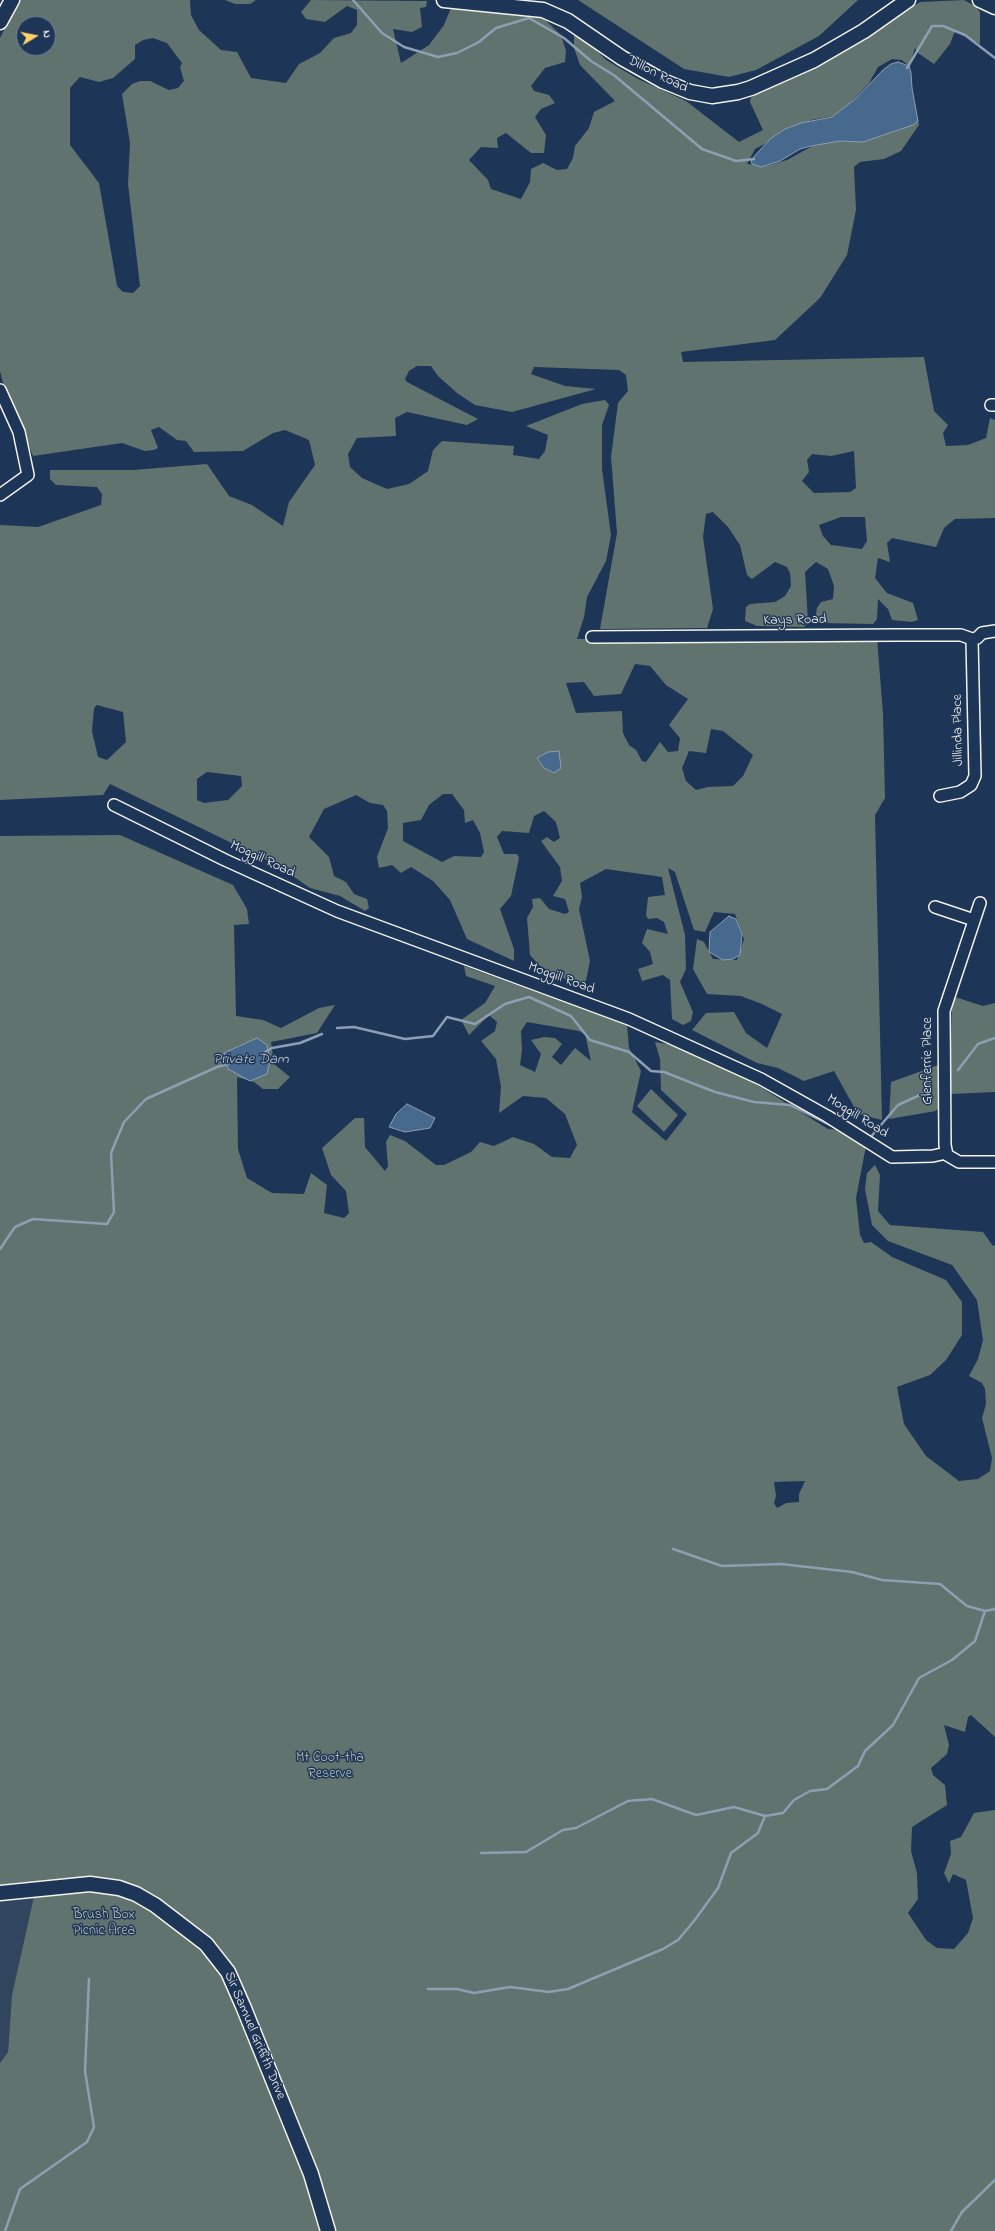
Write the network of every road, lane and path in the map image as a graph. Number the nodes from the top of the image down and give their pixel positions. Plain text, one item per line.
1 (12, 0) edge
2 (444, 0) edge
3 (908, 0) edge
4 (980, 0) edge
5 (995, 7) edge
6 (0, 22) edge
7 (0, 390) edge
8 (0, 495) edge
9 (995, 631) edge
10 (592, 637) dead end
11 (972, 639) junction
12 (940, 796) dead end
13 (114, 805) dead end
14 (980, 903) dead end
15 (935, 907) dead end
16 (974, 920) junction
17 (946, 1153) junction
18 (995, 1162) edge
19 (0, 1893) edge
20 (328, 2231) edge

1 - 6 main road
2 - 3 main road, Dillon Road
4 - 5 main road
7 - 8 street
9 - 11 street
10 - 11 street, Kays Road
11 - 12 street, Jillinda Place
13 - 17 street, Moggill Road
14 - 16 street, Glenferrie Place
15 - 16 street
16 - 17 street, Glenferrie Place
17 - 18 street
19 - 20 main road, Sir Samuel Griffith Drive

